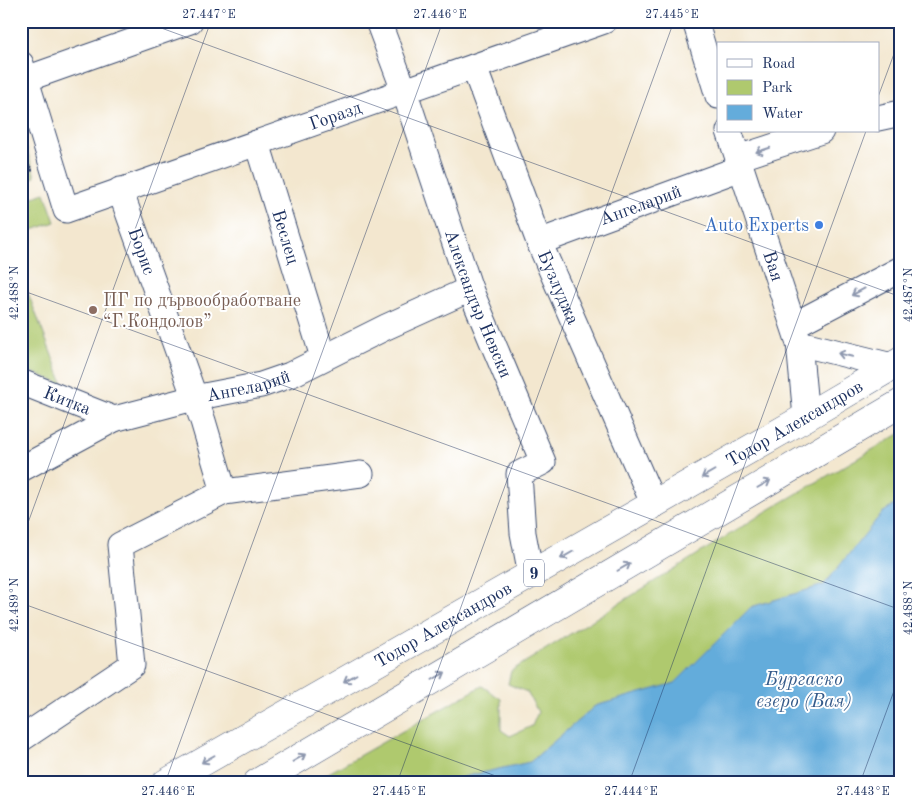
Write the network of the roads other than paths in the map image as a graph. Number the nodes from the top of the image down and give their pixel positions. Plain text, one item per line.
1 (190, 21) edge
2 (378, 21) edge
3 (604, 21) edge
4 (695, 21) edge
5 (474, 67) junction
6 (24, 71) edge
7 (405, 93) junction
8 (717, 93) edge
9 (901, 113) edge
10 (880, 118) edge
11 (729, 132) edge
12 (818, 132) edge
13 (257, 143) junction
14 (739, 163) junction
15 (120, 190) junction
16 (539, 242) junction
17 (901, 269) edge
18 (470, 290) junction
19 (796, 334) junction
20 (324, 357) junction
21 (896, 363) edge
22 (21, 382) edge
23 (194, 398) junction
24 (901, 403) edge
25 (806, 417) junction
26 (114, 419) junction
27 (21, 469) edge
28 (361, 474) dead end
29 (224, 492) junction
30 (654, 505) junction
31 (531, 575) junction
32 (21, 739) edge
33 (166, 783) edge
34 (257, 783) edge

1 - 6 street
2 - 7 street, Александър Невски
3 - 5 street, Горазд
4 - 8 street
5 - 7 street, Горазд
5 - 16 street, Бузлуджа
6 - 15 street, Горазд
7 - 13 street, Горазд
7 - 18 street, Александър Невски
9 - 10 street
11 - 14 street, Вая
12 -> 14 street, Ангеларий
13 - 15 street, Горазд
13 - 20 street, Веслец
14 - 16 street, Ангеларий
14 - 19 street, Вая
15 - 23 street, Борис
16 - 30 street, Бузлуджа
17 -> 19 street
18 - 20 street, Ангеларий
18 - 31 street, Александър Невски
21 -> 19 street
19 - 25 street, Вая
20 - 23 street, Ангеларий
21 - 25 highway, Тодор Александров / 9
22 - 26 street, Китка
23 - 26 street, Ангеларий
23 - 29 street, Борис
34 -> 24 highway, Тодор Александров / 9
25 -> 30 highway, Тодор Александров / 9
26 - 27 street, Ангеларий
28 - 29 street
29 - 32 street
30 -> 31 highway, Тодор Александров / 9
31 -> 33 highway, Тодор Александров / 9

